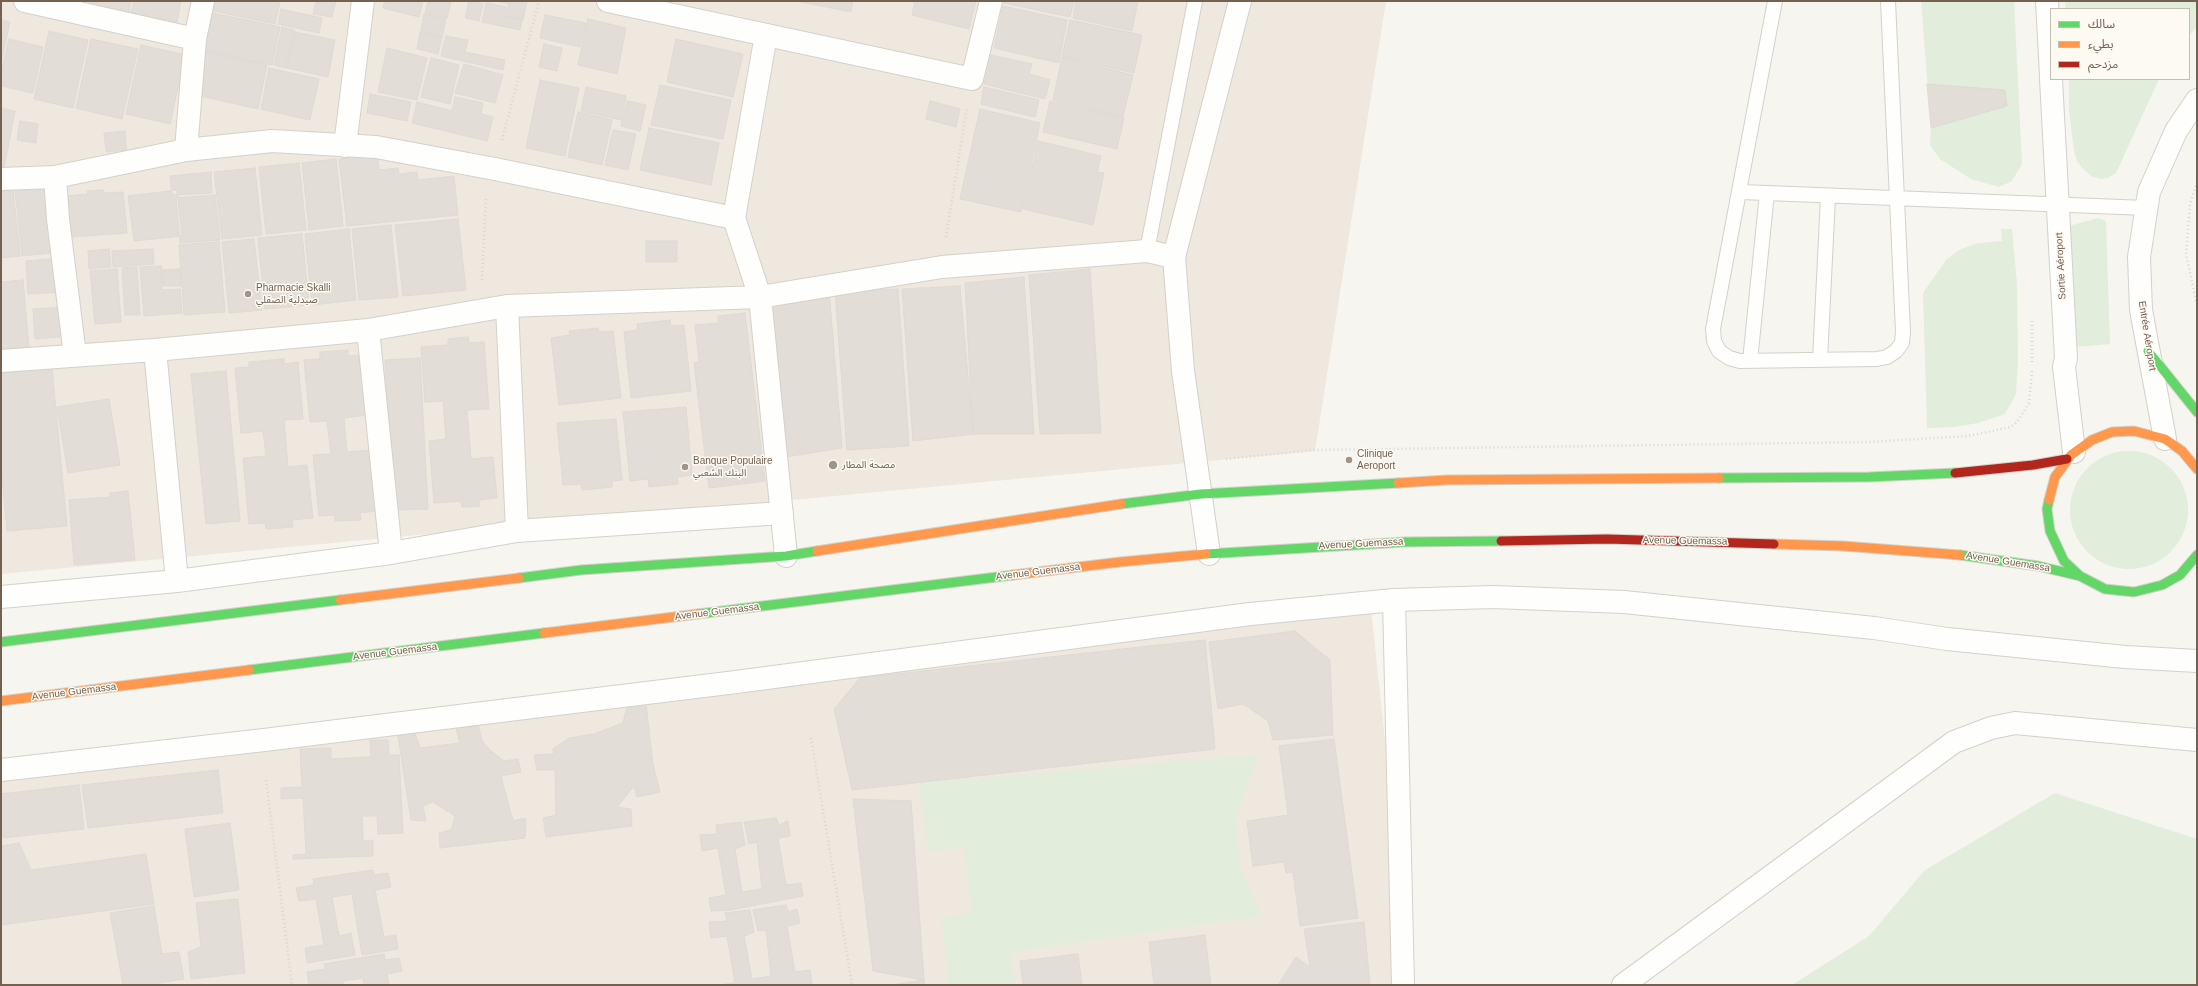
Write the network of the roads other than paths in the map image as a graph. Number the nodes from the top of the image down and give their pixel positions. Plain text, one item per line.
1 (25, 1) edge
2 (203, 1) edge
3 (363, 1) edge
4 (608, 1) edge
5 (991, 1) edge
6 (1195, 1) edge
7 (1240, 1) edge
8 (1775, 1) edge
9 (1888, 1) edge
10 (2047, 1) edge
11 (766, 35) junction
12 (196, 38) junction
13 (2050, 59) edge
14 (2051, 80) edge
15 (2197, 100) edge
16 (344, 146) junction
17 (186, 150) junction
18 (55, 177) junction
19 (1, 179) edge
20 (1741, 192) junction
21 (1767, 193) junction
22 (1828, 196) junction
23 (1898, 199) junction
24 (2058, 203) junction
25 (2146, 208) junction
26 (734, 218) junction
27 (1147, 251) junction
28 (1174, 258) junction
29 (760, 297) junction
30 (507, 306) junction
31 (368, 330) junction
32 (155, 350) junction
33 (2148, 351) junction
34 (76, 355) junction
35 (1820, 360) junction
36 (1, 361) edge
37 (1750, 361) junction
38 (2197, 412) edge
39 (2165, 439) junction
40 (2071, 455) junction
41 (2197, 469) edge
42 (1200, 494) junction
43 (782, 513) junction
44 (517, 531) junction
45 (391, 553) junction
46 (1209, 554) junction
47 (2197, 555) edge
48 (786, 556) junction
49 (2080, 576) junction
50 (2190, 580) dead end
51 (177, 581) junction
52 (2171, 581) junction
53 (1, 597) edge
54 (1394, 600) junction
55 (1, 642) edge
56 (2197, 661) edge
57 (1, 700) edge
58 (2197, 740) edge
59 (1, 770) edge
60 (1403, 985) edge
61 (1623, 985) edge

1 - 12 street
2 - 12 street
3 - 16 street
4 - 11 street
5 - 11 street
6 - 27 lane
7 - 28 street
8 - 20 lane
9 - 23 lane
10 - 13 street, Sortie Aéroport
11 - 26 street
12 - 17 street
14 - 24 street, Sortie Aéroport
15 - 25 street, Entrée Aéroport
16 - 17 street
16 - 26 street
17 - 18 street
18 - 19 street
18 - 34 street
20 - 21 lane
20 - 37 lane
21 - 22 lane
21 - 37 lane
22 - 23 lane
22 - 35 lane
23 - 24 lane
23 - 35 lane
24 - 25 lane
24 - 40 street, Sortie Aéroport
25 - 33 street, Entrée Aéroport
26 - 29 street
27 - 28 street
27 - 29 street
28 - 42 street
29 - 30 street
29 - 43 street
30 - 31 street
30 - 44 street
31 - 32 street
31 - 45 street
32 - 34 street
32 - 51 street
33 - 38 main road
33 - 39 street, Entrée Aéroport
34 - 36 street
35 - 37 lane
39 - 40 main road
39 - 41 main road
40 - 42 main road
40 - 49 main road
42 - 46 street
42 - 48 main road
43 - 44 street
43 - 48 street
44 - 45 street
45 - 51 street
46 - 49 main road, Avenue Guemassa
46 - 57 main road, Avenue Guemassa
47 - 52 main road
48 - 55 main road
49 - 52 main road
50 - 52 main road
51 - 53 street
54 - 56 street
54 - 59 street
54 - 60 street
58 - 61 street

